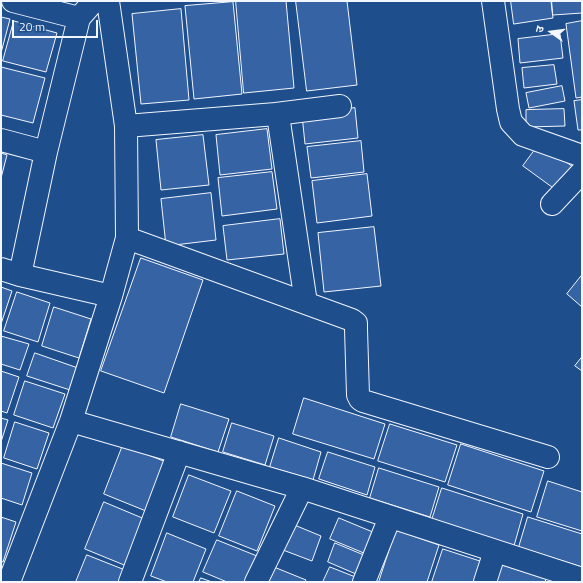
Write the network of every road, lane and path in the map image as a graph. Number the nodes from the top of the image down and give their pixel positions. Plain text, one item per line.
1 (13, 1) edge
2 (94, 1) edge
3 (108, 1) edge
4 (493, 1) edge
5 (79, 18) junction
6 (340, 106) dead end
7 (276, 114) junction
8 (126, 126) junction
9 (1, 140) edge
10 (46, 152) junction
11 (582, 169) edge
12 (552, 204) dead end
13 (127, 238) junction
14 (11, 272) edge
15 (111, 296) junction
16 (306, 303) junction
17 (71, 421) junction
18 (179, 452) junction
19 (548, 457) dead end
20 (302, 488) junction
21 (390, 517) junction
22 (495, 551) junction
23 (13, 578) edge
24 (582, 579) edge
25 (130, 582) edge
26 (256, 582) edge
27 (364, 582) edge
28 (485, 582) edge

1 - 5 street
2 - 5 street
3 - 8 street
4 - 11 street
5 - 10 street
6 - 7 street
7 - 8 street
7 - 16 street
8 - 13 street
9 - 10 street
10 - 14 street
11 - 12 street
13 - 15 street
13 - 16 street
14 - 15 street
15 - 17 street
16 - 19 street
17 - 18 street
17 - 23 street
18 - 20 street
18 - 25 street
20 - 21 street
20 - 26 street
21 - 22 street
21 - 27 street
22 - 24 street
22 - 28 street

